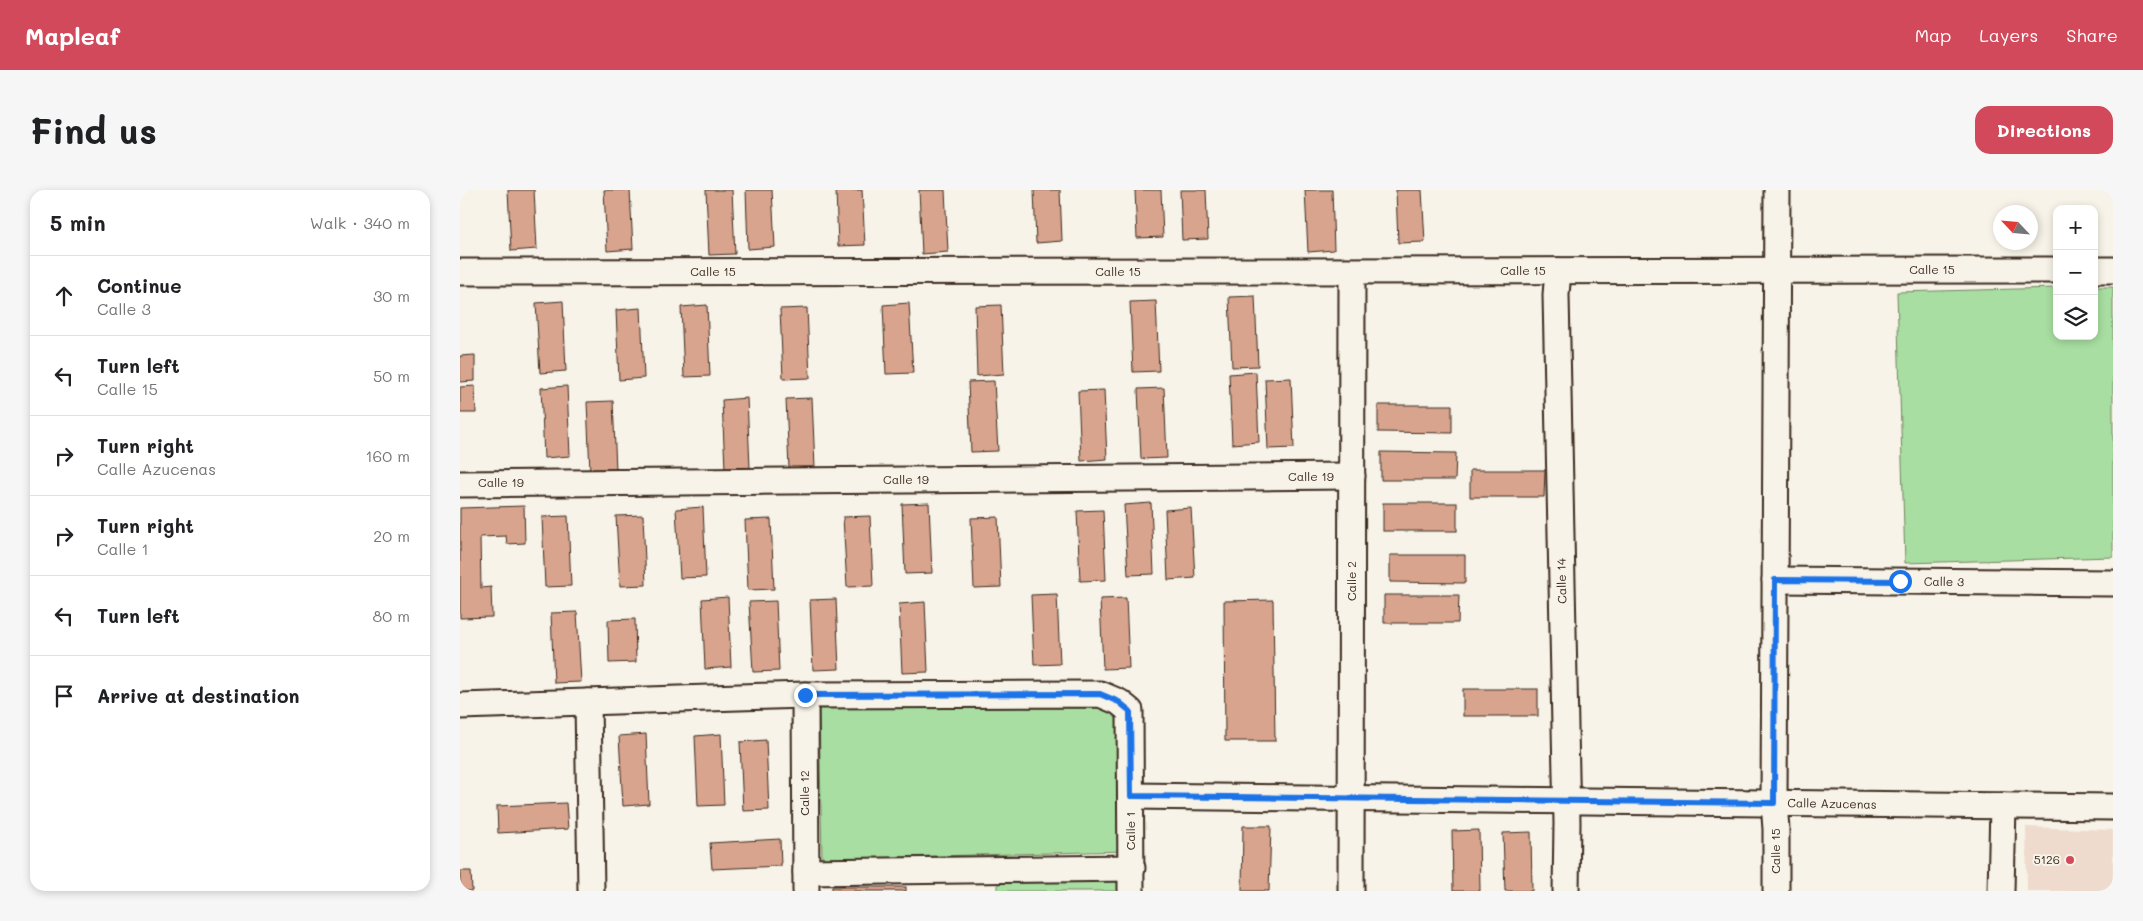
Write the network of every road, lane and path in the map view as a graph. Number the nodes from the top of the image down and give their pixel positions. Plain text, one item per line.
1 (1776, 190) edge
2 (2053, 270) edge
3 (2098, 270) edge
4 (2113, 270) edge
5 (1558, 271) junction
6 (1776, 271) junction
7 (460, 272) edge
8 (1352, 272) junction
9 (1352, 476) junction
10 (460, 484) edge
11 (1775, 580) junction
12 (2113, 583) edge
13 (805, 695) junction
14 (588, 702) junction
15 (460, 706) edge
16 (1131, 796) junction
17 (1352, 798) junction
18 (1566, 801) junction
19 (1774, 803) junction
20 (2003, 806) junction
21 (2113, 808) edge
22 (1131, 879) edge
23 (806, 881) edge
24 (591, 891) edge
25 (1352, 891) edge
26 (1566, 891) edge
27 (1776, 891) edge
28 (2001, 891) edge

1 - 6 street, Calle 15
2 - 6 street, Calle 15
3 - 4 street
5 - 6 street, Calle 15
5 - 8 street, Calle 15
5 - 18 street, Calle 14
6 - 11 street, Calle 15
7 - 8 street, Calle 15
8 - 9 street, Calle 2
9 - 10 street, Calle 19
9 - 17 street, Calle 2
11 - 12 street, Calle 3
11 - 19 street, Calle 15
13 - 14 street
13 - 16 street, Calle 1
13 - 23 street, Calle 12
14 - 15 street
14 - 24 street
16 - 17 street, Calle Azucenas
16 - 22 street, Calle 1
17 - 18 street, Calle Azucenas
17 - 25 street, Calle 2
18 - 19 street, Calle Azucenas
18 - 26 street, Calle 14
19 - 20 street, Calle Azucenas
19 - 27 street, Calle 15
20 - 21 street, Calle Azucenas
20 - 28 street
22 - 23 street

